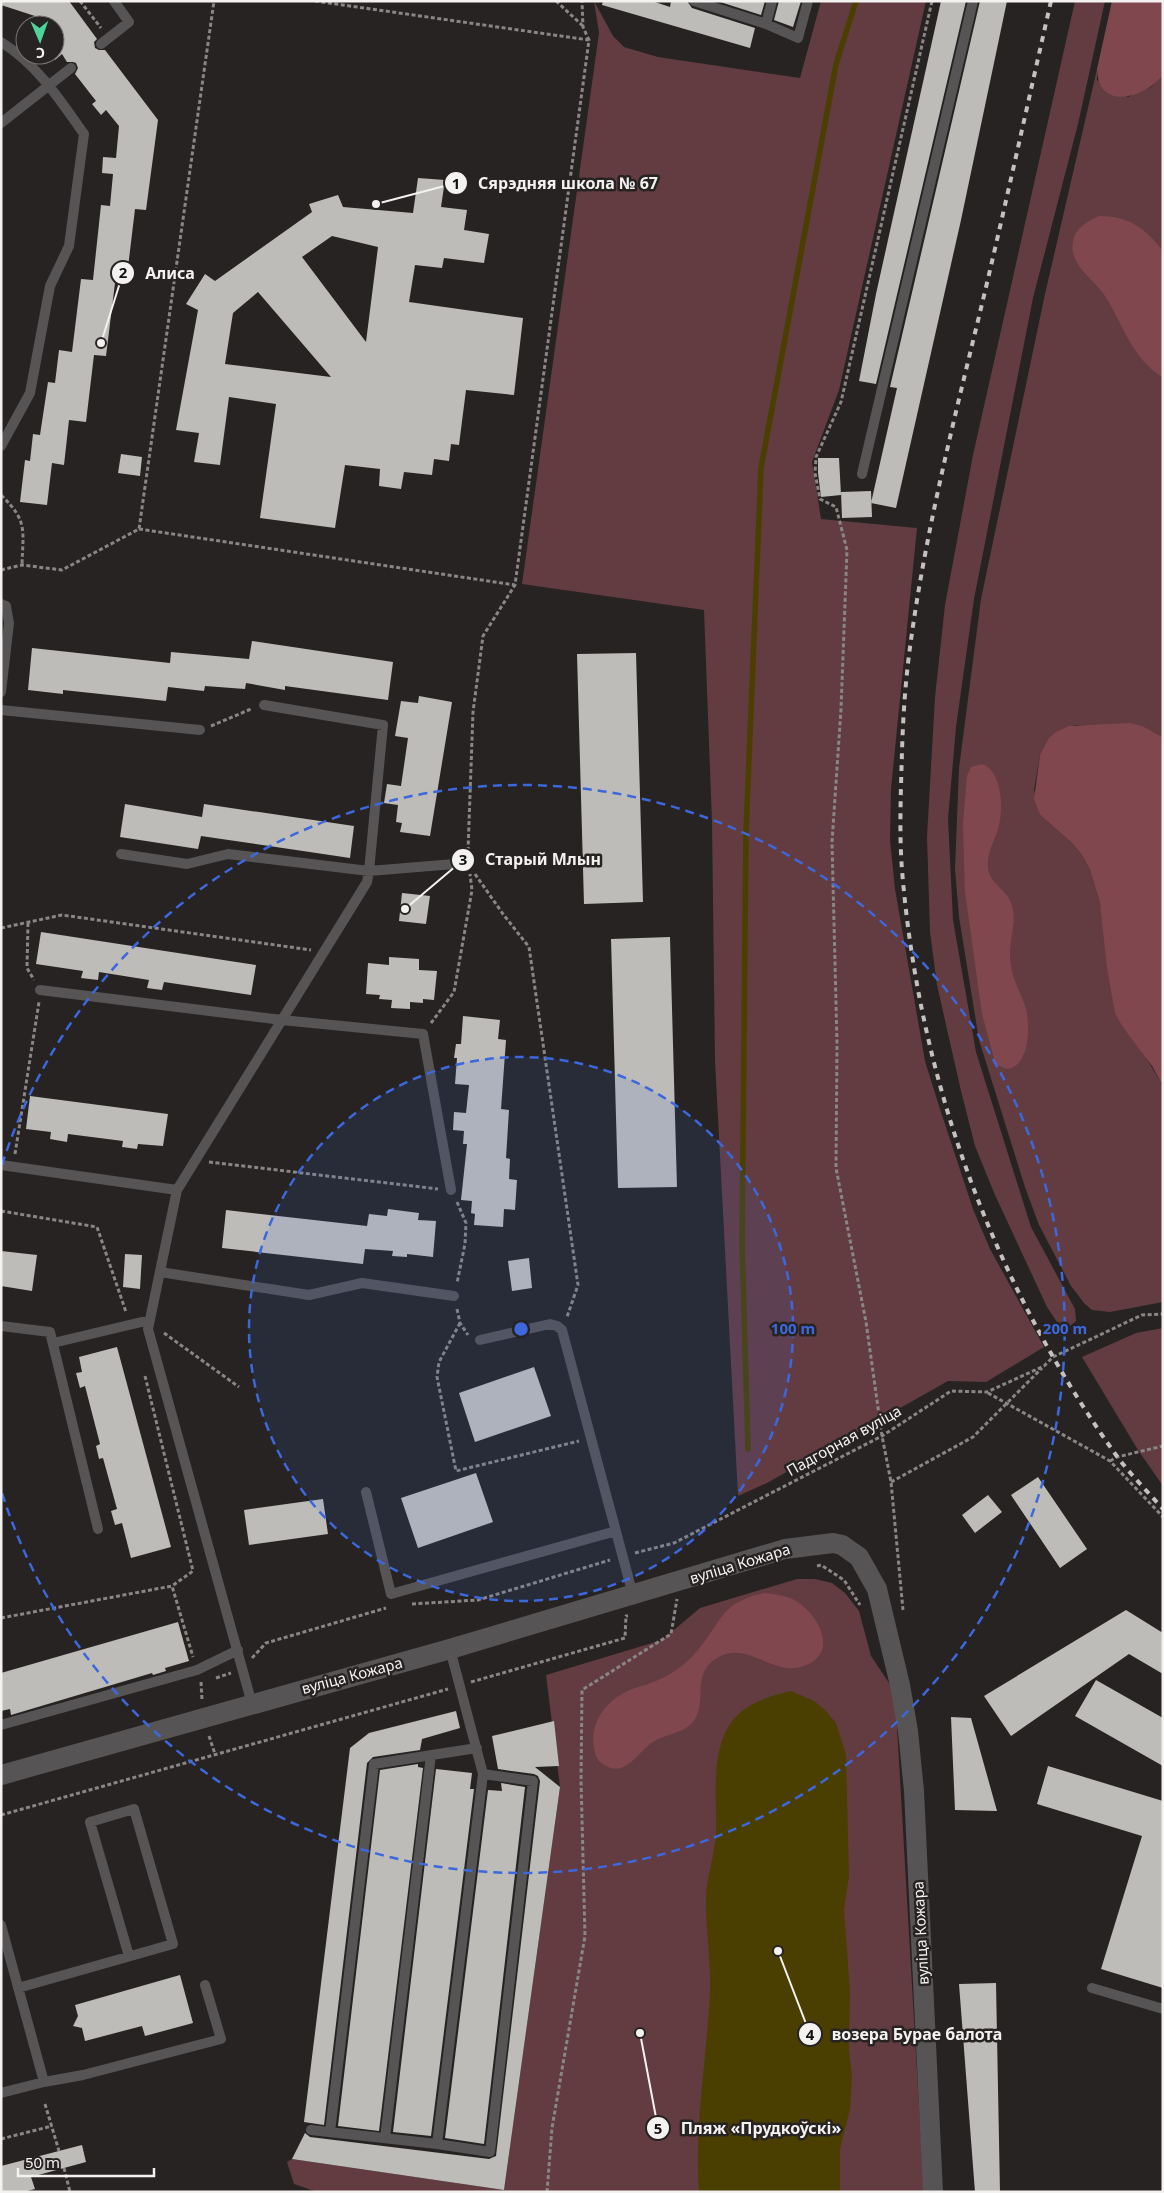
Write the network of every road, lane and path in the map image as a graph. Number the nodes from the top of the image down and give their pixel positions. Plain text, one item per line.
1 (80, 1) edge
2 (114, 1) edge
3 (214, 1) edge
4 (315, 1) edge
5 (556, 1) edge
6 (582, 1) edge
7 (694, 1) edge
8 (772, 1) edge
9 (808, 1) edge
10 (932, 1) edge
11 (973, 1) edge
12 (766, 24) junction
13 (583, 27) junction
14 (589, 40) junction
15 (104, 41) joint
16 (1, 42) edge
17 (71, 68) dead end
18 (49, 85) junction
19 (1, 123) edge
20 (1, 446) edge
21 (862, 474) dead end
22 (1, 495) edge
23 (139, 529) junction
24 (22, 565) junction
25 (1, 570) edge
26 (515, 585) junction
27 (1, 604) edge
28 (1, 692) edge
29 (262, 705) joint
30 (1, 710) edge
31 (200, 730) joint
32 (121, 854) dead end
33 (468, 863) junction
34 (369, 871) junction
35 (28, 923) junction
36 (1, 928) edge
37 (324, 952) junction
38 (40, 990) junction
39 (282, 1020) junction
40 (423, 1034) junction
41 (196, 1160) junction
42 (1, 1165) edge
43 (13, 1166) junction
44 (177, 1190) junction
45 (451, 1190) junction
46 (1, 1211) edge
47 (160, 1272) junction
48 (454, 1296) junction
49 (1163, 1314) edge
50 (150, 1320) junction
51 (460, 1322) junction
52 (130, 1325) junction
53 (1, 1326) edge
54 (562, 1330) junction
55 (480, 1340) joint
56 (53, 1343) junction
57 (1044, 1366) junction
58 (144, 1373) dead end
59 (239, 1387) dead end
60 (987, 1392) junction
61 (1005, 1403) junction
62 (882, 1436) junction
63 (592, 1438) junction
64 (1163, 1446) edge
65 (1110, 1461) junction
66 (891, 1482) dead end
67 (366, 1492) dead end
68 (1163, 1517) edge
69 (98, 1529) dead end
70 (616, 1531) junction
71 (623, 1556) junction
72 (674, 1584) junction
73 (172, 1586) junction
74 (633, 1595) junction
75 (407, 1604) dead end
76 (389, 1607) dead end
77 (1, 1618) edge
78 (450, 1649) junction
79 (238, 1650) junction
80 (243, 1668) junction
81 (197, 1670) junction
82 (202, 1683) junction
83 (192, 1686) dead end
84 (252, 1704) junction
85 (203, 1717) junction
86 (1, 1726) edge
87 (476, 1748) junction
88 (215, 1754) dead end
89 (431, 1756) junction
90 (483, 1774) junction
91 (1, 1775) edge
92 (1, 1925) edge
93 (129, 1956) junction
94 (205, 1985) dead end
95 (18, 1988) junction
96 (1092, 1988) dead end
97 (1163, 2009) edge
98 (44, 2082) junction
99 (1, 2093) edge
100 (45, 2104) dead end
101 (52, 2126) junction
102 (311, 2130) dead end
103 (330, 2132) junction
104 (385, 2138) junction
105 (1, 2139) edge
106 (438, 2144) junction
107 (59, 2151) dead end
108 (64, 2168) dead end
109 (70, 2192) edge
110 (546, 2192) edge
111 (933, 2192) edge

1 - 15 path
2 - 15 lane
3 - 23 path
4 - 14 path
5 - 13 path
6 - 13 path
7 - 12 lane
8 - 12 lane
9 - 12 lane
10 - 62 path
11 - 21 lane
13 - 14 path
14 - 26 path
16 - 18 lane
17 - 18 lane
18 - 19 lane
18 - 20 lane
22 - 24 path
23 - 24 path
23 - 26 path
24 - 25 path
26 - 33 path
27 - 28 lane
29 - 31 path
29 - 34 lane
30 - 31 lane
32 - 34 lane
33 - 34 lane
33 - 40 path
33 - 54 path
34 - 37 lane
35 - 36 path
35 - 37 path
35 - 38 path
37 - 39 lane
38 - 39 lane
38 - 43 path
39 - 40 lane
39 - 41 lane
40 - 45 lane
41 - 44 lane
41 - 45 path
42 - 43 lane
43 - 44 lane
44 - 47 lane
45 - 48 path
46 - 52 path
47 - 48 lane
47 - 50 lane
48 - 51 path
49 - 57 path, Падгорная вуліца
50 - 52 lane
50 - 59 path
50 - 79 lane
51 - 55 path
51 - 63 path
52 - 56 lane
53 - 56 lane
54 - 55 lane
54 - 63 lane
56 - 69 lane
57 - 60 path, Падгорная вуліца
57 - 61 path
58 - 73 path
60 - 61 path
60 - 62 path, Падгорная вуліца
61 - 65 path
61 - 66 path
62 - 71 path, Падгорная вуліца
63 - 70 lane
64 - 65 path
65 - 68 path
67 - 70 lane
70 - 71 lane
71 - 74 lane
71 - 75 path, Падгорная вуліца
72 - 74 street, вуліца Кожара
72 - 110 path
72 - 111 street, вуліца Кожара
73 - 77 path
73 - 81 path
74 - 78 street, вуліца Кожара
76 - 80 path
78 - 84 street, вуліца Кожара
78 - 87 lane
79 - 80 lane
79 - 81 lane
80 - 82 path
80 - 84 lane
81 - 82 path
81 - 86 lane
82 - 83 path
82 - 85 path
84 - 85 street, вуліца Кожара
85 - 88 path
85 - 91 street, вуліца Кожара
87 - 89 lane
87 - 90 lane
89 - 103 lane
89 - 104 lane
90 - 106 lane
90 - 106 lane
92 - 95 lane
93 - 93 lane
93 - 95 lane
94 - 98 lane
95 - 98 lane
96 - 97 lane
98 - 99 lane
100 - 101 path
101 - 105 path
101 - 107 path
102 - 103 lane
103 - 104 lane
104 - 106 lane
108 - 109 path

